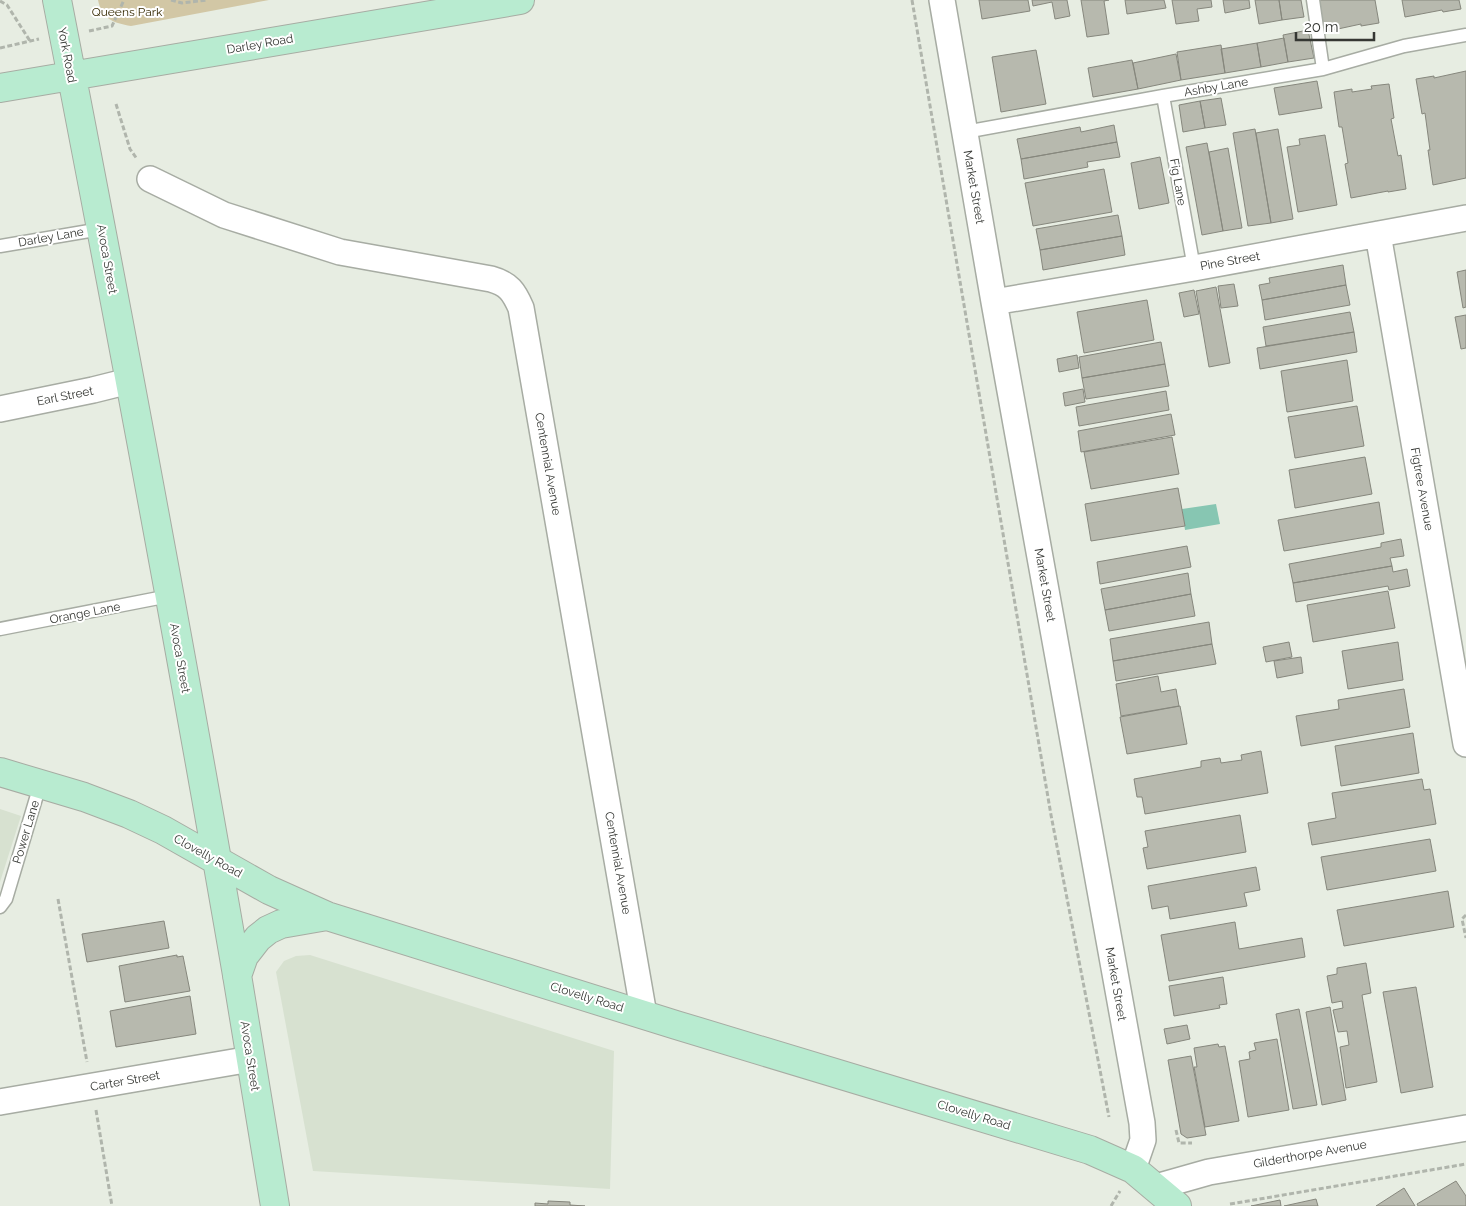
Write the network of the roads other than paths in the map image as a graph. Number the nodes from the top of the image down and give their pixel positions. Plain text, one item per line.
1 (57, 0) edge
2 (520, 0) edge
3 (942, 0) edge
4 (1313, 0) edge
5 (1466, 35) edge
6 (1323, 69) junction
7 (72, 76) junction
8 (0, 88) edge
9 (1163, 96) junction
10 (78, 110) joint
11 (965, 132) junction
12 (150, 179) dead end
13 (1466, 218) edge
14 (101, 229) junction
15 (1378, 234) junction
16 (0, 246) edge
17 (1194, 268) junction
18 (994, 302) junction
19 (129, 381) junction
20 (0, 409) edge
21 (169, 596) junction
22 (0, 629) edge
23 (1466, 744) edge
24 (0, 772) edge
25 (40, 785) junction
26 (217, 861) junction
27 (0, 906) edge
28 (327, 916) junction
29 (237, 976) junction
30 (644, 1016) junction
31 (251, 1060) junction
32 (0, 1102) edge
33 (1466, 1128) edge
34 (1133, 1169) junction
35 (1156, 1187) junction
36 (276, 1206) edge
37 (1177, 1206) edge

1 - 7 main road, York Road
2 - 7 main road, Darley Road
3 - 11 street, Market Street
4 - 6 lane
5 - 6 lane, Ashby Lane
6 - 9 lane, Ashby Lane
7 - 8 main road, Darley Road
7 - 10 main road, York Road
9 - 11 lane, Ashby Lane
9 - 17 lane, Fig Lane
10 - 14 main road, Avoca Street
11 - 18 street, Market Street
12 - 30 street, Centennial Avenue
13 - 15 street, Pine Street
14 - 16 lane, Darley Lane
14 - 19 main road, Avoca Street
15 - 17 street, Pine Street
15 - 23 street, Figtree Avenue
17 - 18 street, Pine Street
18 - 34 street, Market Street
19 - 20 street, Earl Street
19 - 21 main road, Avoca Street
21 - 22 lane, Orange Lane
21 - 26 main road, Avoca Street
24 - 25 main road, Clovelly Road
25 - 26 main road, Clovelly Road
25 - 27 lane, Power Lane
26 - 28 main road, Clovelly Road
26 - 29 main road, Avoca Street
28 - 29 main road
28 - 30 main road, Clovelly Road
29 - 31 main road, Avoca Street
30 - 34 main road, Clovelly Road
31 - 32 street, Carter Street
31 - 36 main road, Avoca Street
33 - 35 street, Gilderthorpe Avenue
34 - 35 main road, Clovelly Road
35 - 37 main road, Clovelly Road

